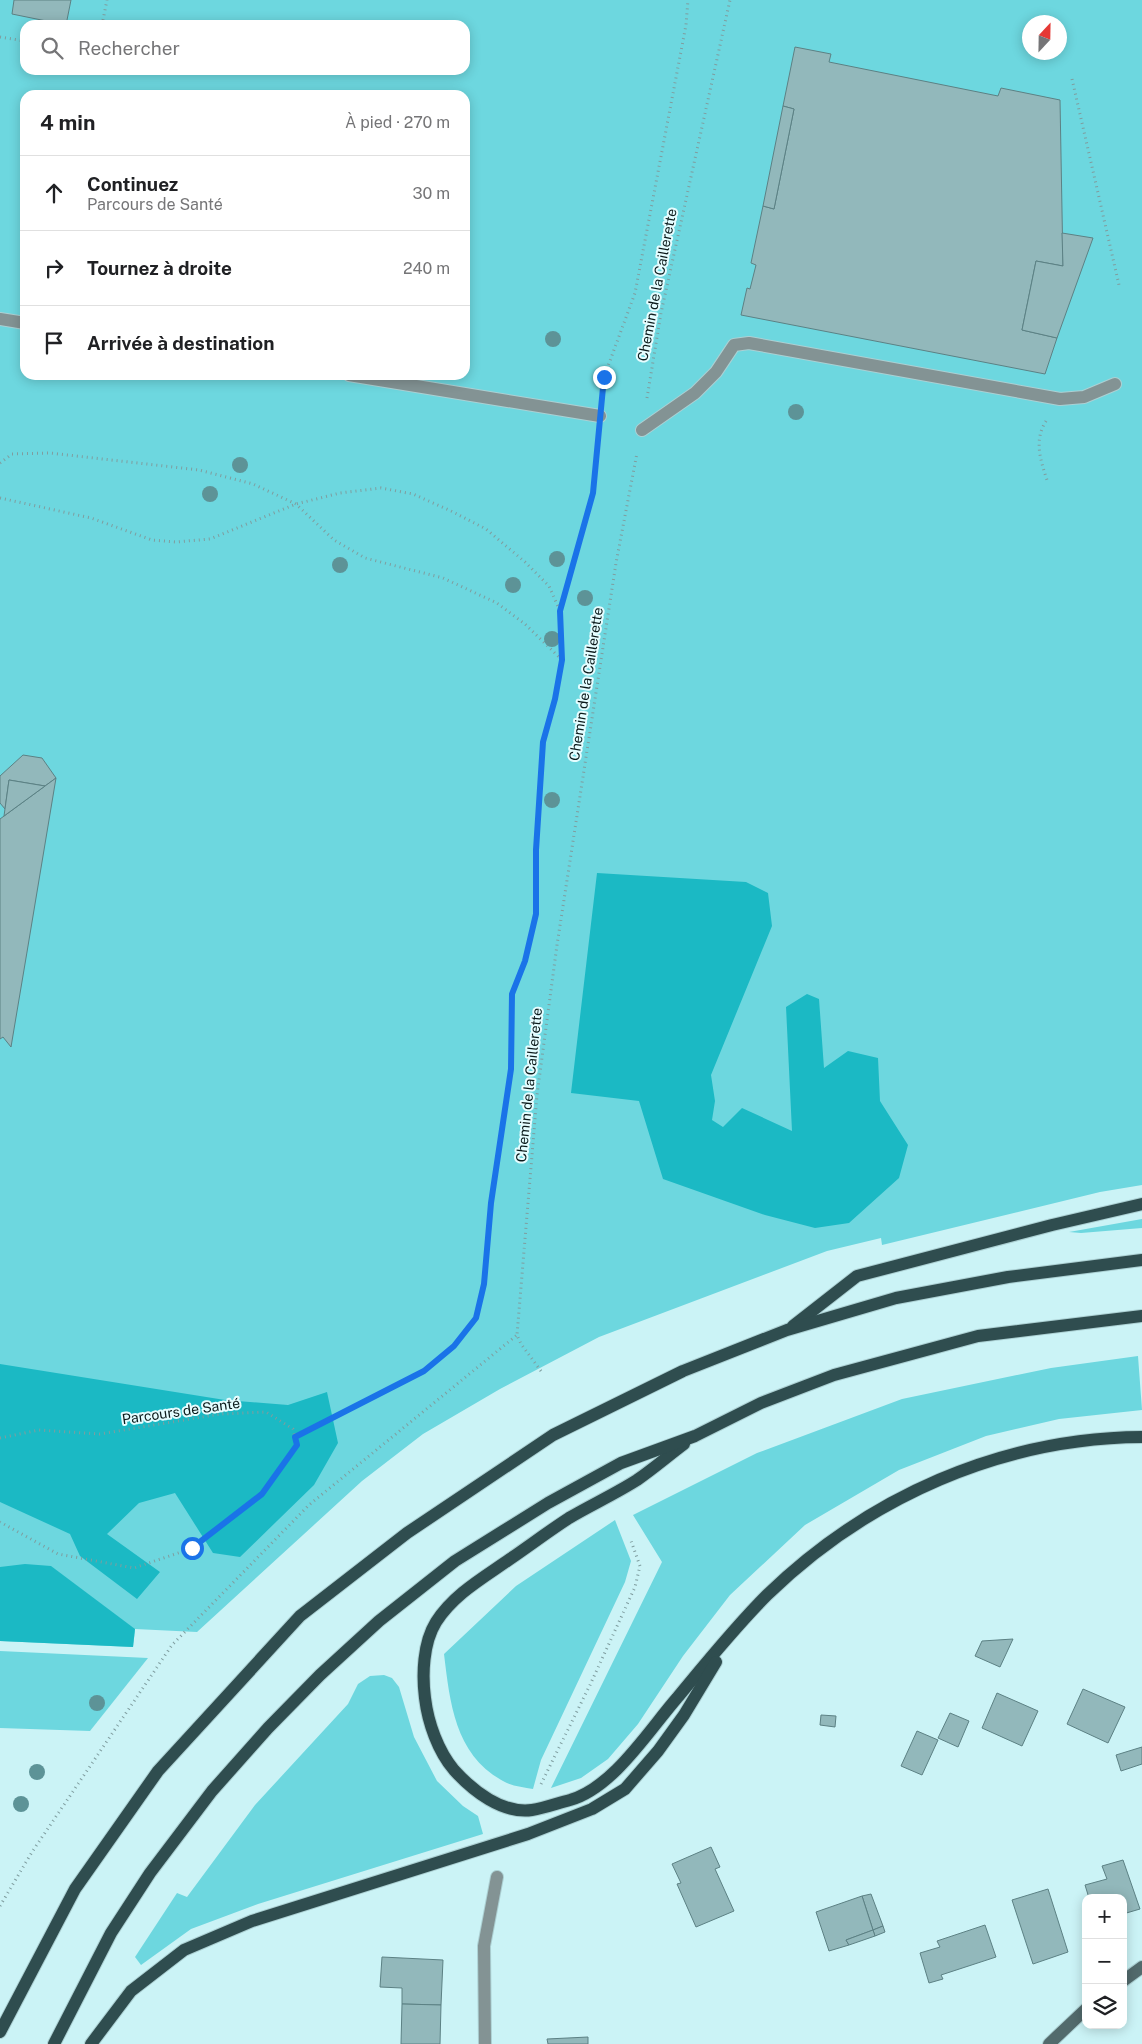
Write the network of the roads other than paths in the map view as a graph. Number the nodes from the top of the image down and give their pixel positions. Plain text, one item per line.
1 (0, 319) edge
2 (20, 322) edge
3 (380, 380) edge
4 (1115, 384) dead end
5 (600, 416) road end
6 (642, 430) road end
7 (1142, 1204) edge
8 (1142, 1260) edge
9 (1142, 1316) edge
10 (787, 1330) junction
11 (695, 1436) junction
12 (1142, 1437) edge
13 (734, 1632) junction
14 (497, 1877) dead end
15 (1142, 1967) edge
16 (1127, 1978) edge
17 (1082, 2013) edge
18 (0, 2032) edge
19 (54, 2044) edge
20 (90, 2044) edge
21 (485, 2044) edge
22 (1049, 2044) edge

1 - 2 street
3 - 5 street
4 - 6 street
7 - 10 main road
8 - 10 main road
9 - 11 main road
10 - 18 main road
11 - 13 main road
11 - 19 main road
12 - 13 main road
13 - 20 main road
14 - 21 street
15 - 16 street
17 - 22 street

